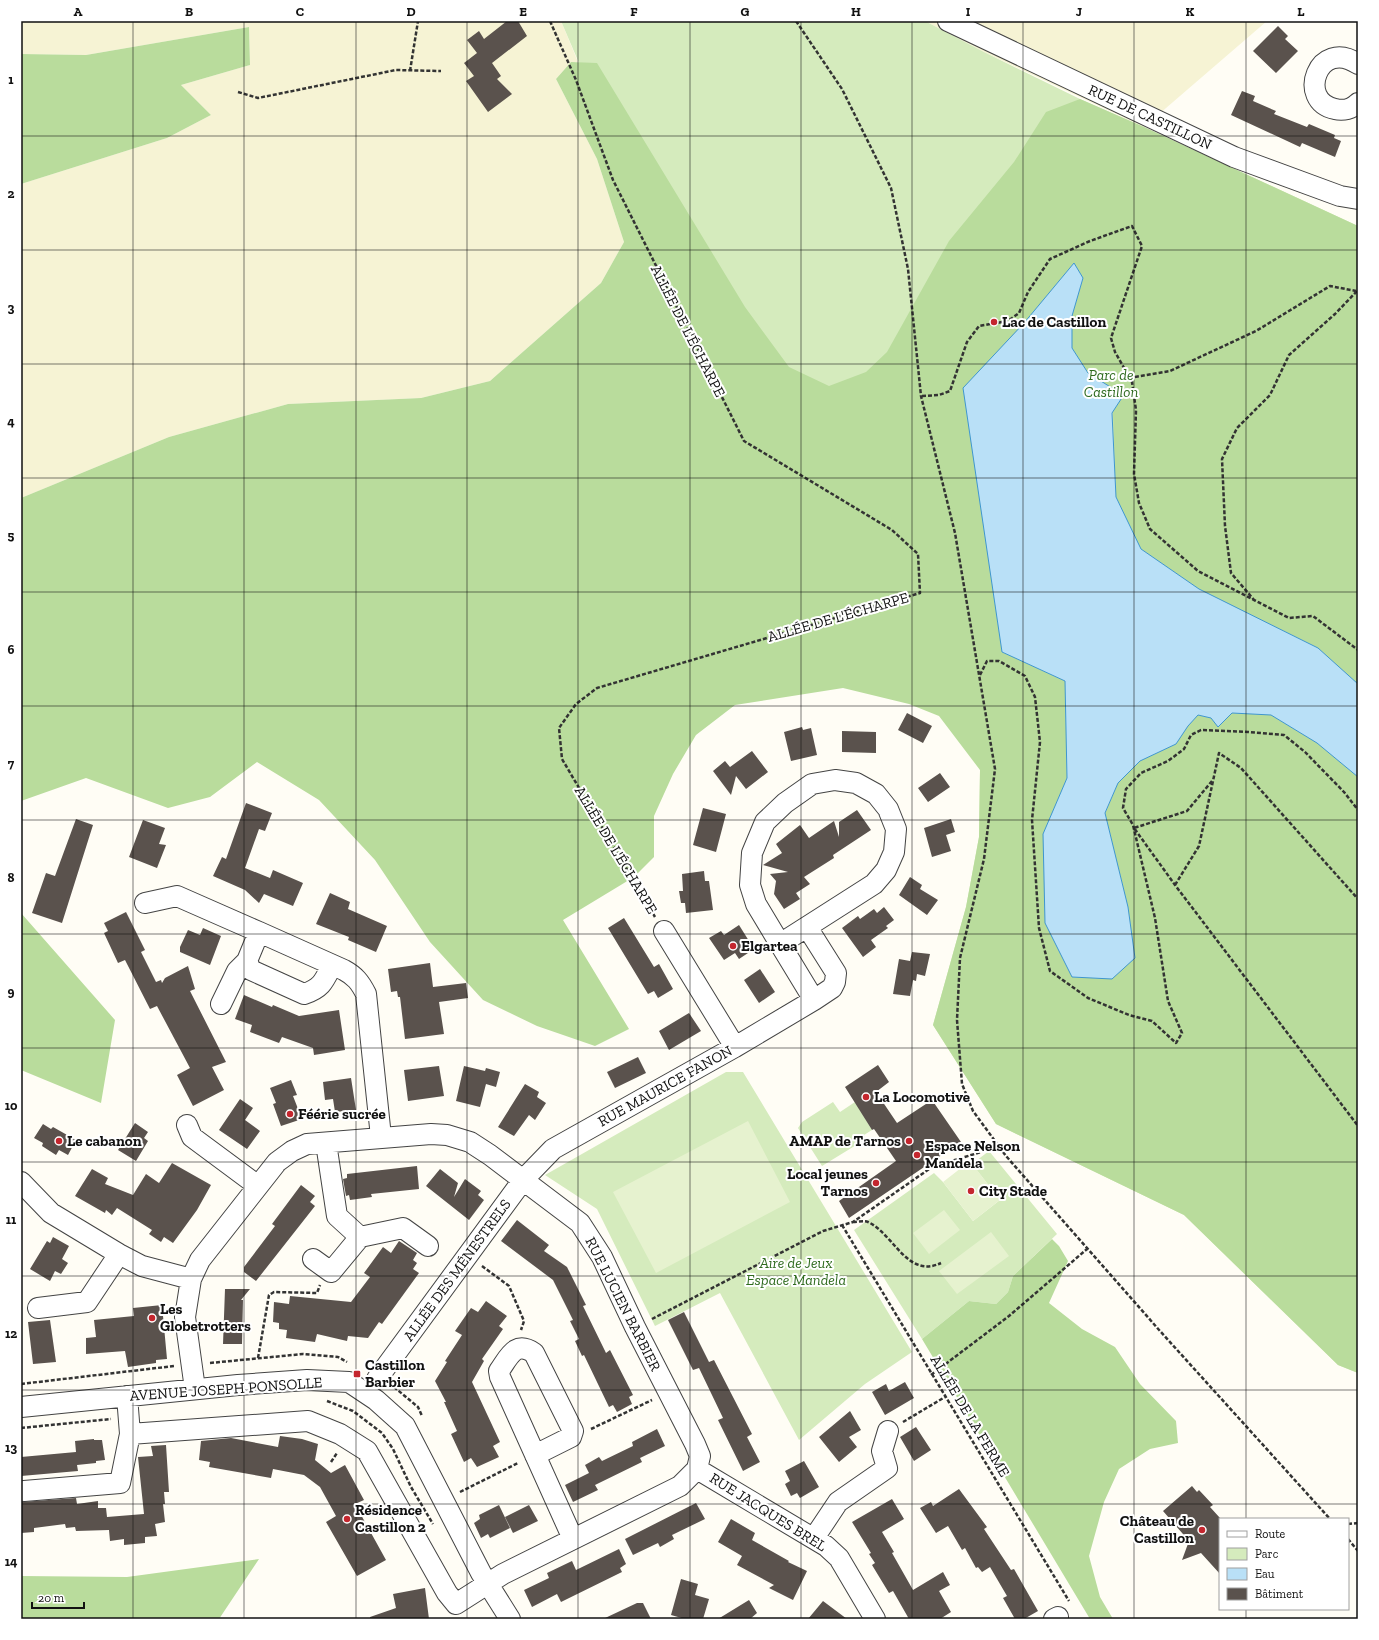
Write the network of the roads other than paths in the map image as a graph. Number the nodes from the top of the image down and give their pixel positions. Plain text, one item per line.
1 (948, 21) edge
2 (1358, 64) edge
3 (1358, 103) edge
4 (1358, 199) edge
5 (145, 903) dead end
6 (807, 927) junction
7 (664, 931) road end
8 (259, 932) junction
9 (780, 944) junction
10 (247, 962) junction
11 (332, 965) junction
12 (814, 1000) junction
13 (221, 1004) dead end
14 (736, 1048) junction
15 (187, 1125) dead end
16 (381, 1137) junction
17 (326, 1142) junction
18 (523, 1180) junction
19 (21, 1182) edge
20 (258, 1186) junction
21 (360, 1237) junction
22 (428, 1246) dead end
23 (119, 1254) junction
24 (319, 1263) road end
25 (191, 1279) junction
26 (38, 1308) dead end
27 (377, 1379) dead end
28 (195, 1389) junction
29 (127, 1396) junction
30 (21, 1407) edge
31 (130, 1426) junction
32 (888, 1432) road end
33 (535, 1455) junction
34 (697, 1469) junction
35 (24, 1491) dead end
36 (814, 1538) junction
37 (573, 1539) junction
38 (488, 1584) junction
39 (456, 1611) edge
40 (510, 1619) edge
41 (875, 1619) edge

1 - 4 street, RUE DE CASTILLON
2 - 3 street
5 - 8 street
6 - 9 street
6 - 9 street
6 - 12 street, RUE MAURICE FANON
7 - 14 street, ALLÉE DE L'ÉCHARPE
8 - 10 street
8 - 11 street
9 - 12 street
10 - 11 street
10 - 13 street
11 - 16 street
12 - 14 street, RUE MAURICE FANON
14 - 18 street, RUE MAURICE FANON
15 - 20 street
16 - 17 street, RUE LUCIEN BARBIER
16 - 18 street, RUE LUCIEN BARBIER
17 - 20 street, RUE LUCIEN BARBIER
17 - 21 street
18 - 27 street, ALLÉE DES MÉNESTRELS
18 - 34 street, RUE LUCIEN BARBIER
19 - 23 street
20 - 25 street, RUE LUCIEN BARBIER
21 - 22 street
21 - 24 street
23 - 25 street
23 - 26 street
25 - 28 street, RUE LUCIEN BARBIER
28 - 29 street, AVENUE JOSEPH PONSOLLE
28 - 38 street, AVENUE JOSEPH PONSOLLE
29 - 30 street, AVENUE JOSEPH PONSOLLE
29 - 31 street
31 - 35 street
31 - 39 street
32 - 36 street
33 - 33 street
33 - 37 street
34 - 36 street, RUE JACQUES BREL
34 - 37 street
36 - 41 street, RUE JACQUES BREL
37 - 38 street
38 - 39 street
38 - 40 street, AVENUE JOSEPH PONSOLLE

